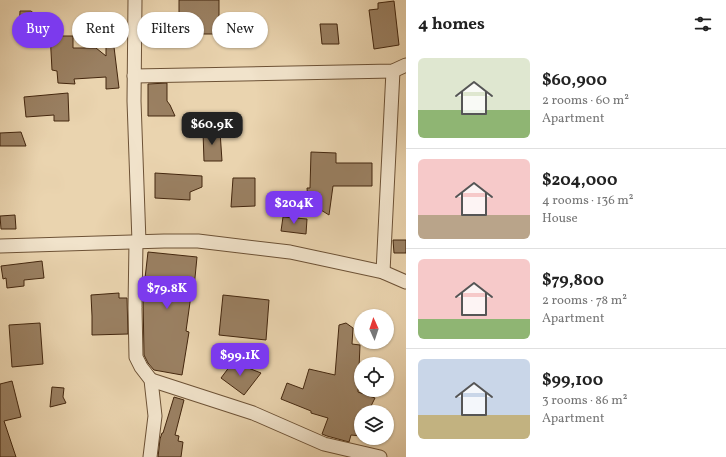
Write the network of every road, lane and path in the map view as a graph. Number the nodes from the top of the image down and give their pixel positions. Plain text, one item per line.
1 (135, 0) edge
2 (406, 65) edge
3 (393, 71) junction
4 (134, 76) junction
5 (138, 242) junction
6 (0, 246) edge
7 (383, 272) junction
8 (406, 282) edge
9 (151, 380) junction
10 (150, 457) edge
11 (380, 457) edge

1 - 4 street
2 - 3 street
3 - 4 street
3 - 7 street
4 - 5 street
5 - 6 street
5 - 7 street
5 - 9 street
7 - 8 street
9 - 10 street
9 - 11 street

